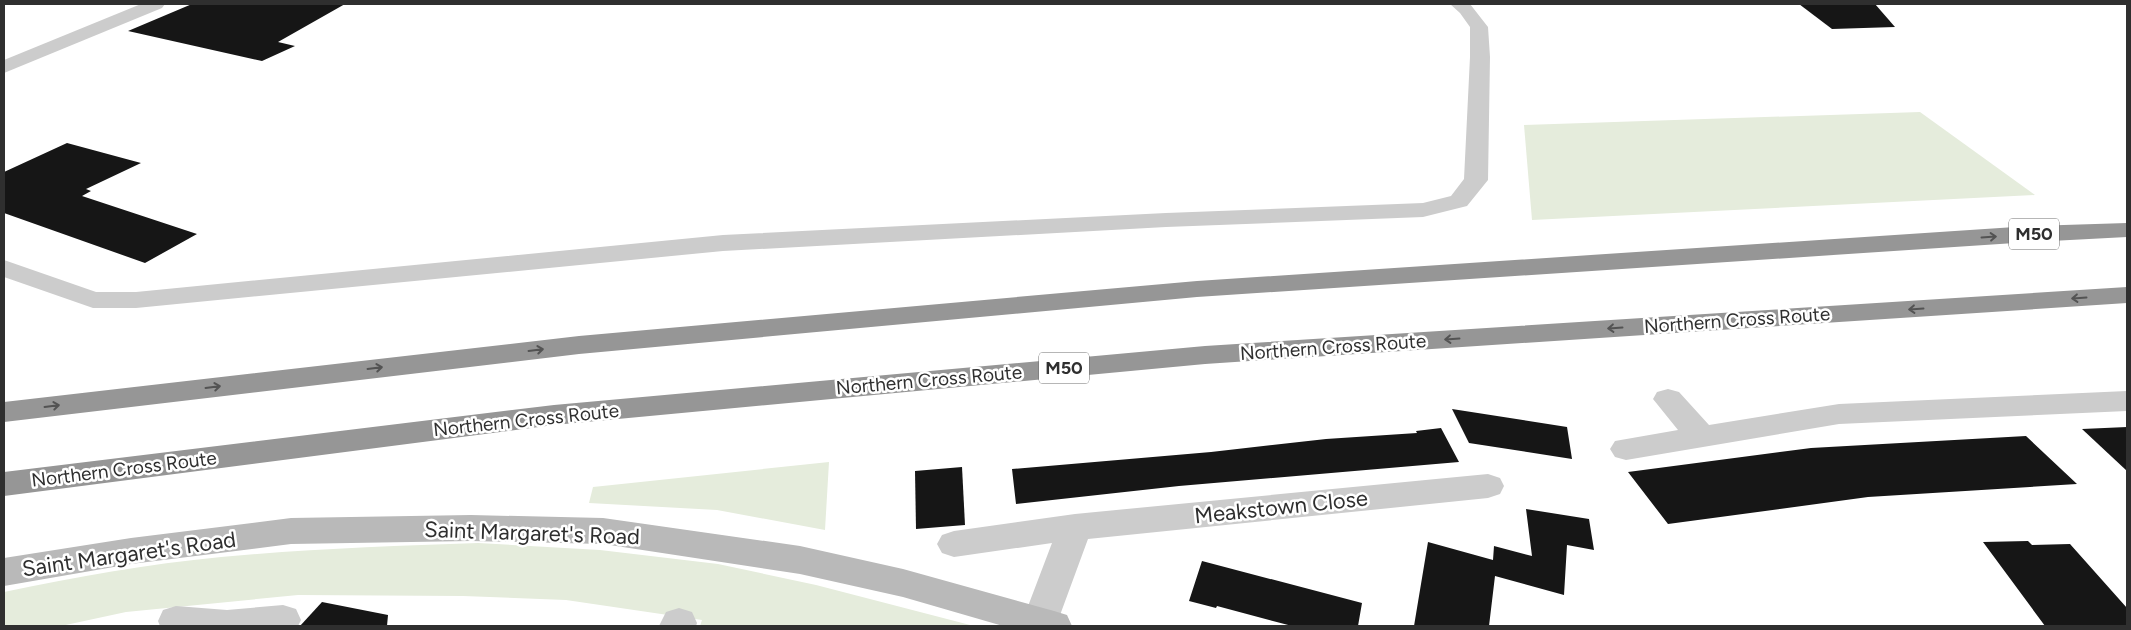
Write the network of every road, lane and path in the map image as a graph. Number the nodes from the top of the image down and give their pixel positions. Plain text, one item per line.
1 (156, 4) edge
2 (1459, 4) edge
3 (4, 67) edge
4 (2127, 230) edge
5 (4, 268) edge
6 (2127, 295) edge
7 (1668, 399) dead end
8 (2127, 401) edge
9 (4, 412) edge
10 (1701, 436) junction
11 (1626, 449) dead end
12 (4, 484) edge
13 (1488, 486) dead end
14 (1075, 527) junction
15 (954, 544) dead end
16 (4, 572) edge
17 (283, 620) dead end
18 (176, 621) dead end
19 (1047, 624) edge
20 (227, 626) edge

1 - 3 street
2 - 5 street
9 -> 4 highway, M50
6 -> 12 highway, Northern Cross Route / M50
7 - 10 street
8 - 10 street
10 - 11 street
13 - 14 street, Meakstown Close
14 - 15 street, Meakstown Close
14 - 19 street
16 - 19 main road, Saint Margaret's Road
17 - 20 street
18 - 20 street

